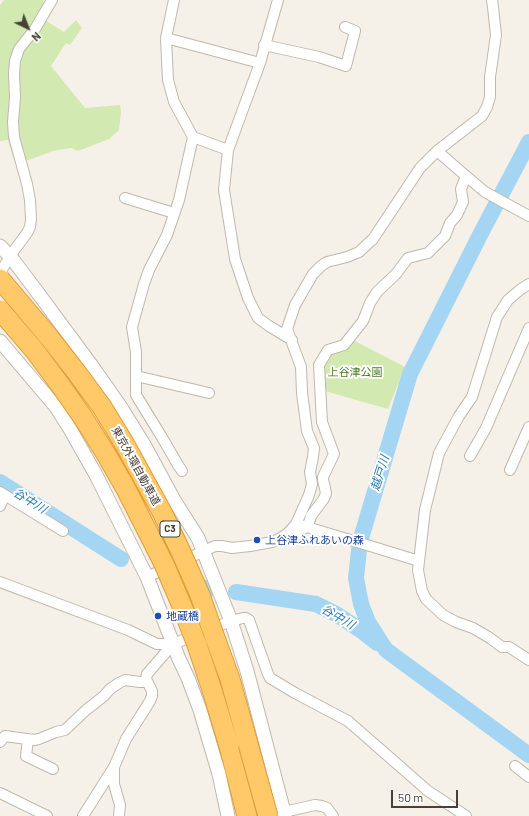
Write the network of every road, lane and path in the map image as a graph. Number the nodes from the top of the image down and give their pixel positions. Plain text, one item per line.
1 (52, 0) edge
2 (174, 0) edge
3 (278, 0) edge
4 (492, 0) edge
5 (345, 27) dead end
6 (166, 38) junction
7 (264, 45) junction
8 (260, 63) junction
9 (192, 137) junction
10 (228, 150) junction
11 (437, 151) junction
12 (466, 176) junction
13 (125, 198) dead end
14 (174, 213) junction
15 (529, 216) edge
16 (0, 246) edge
17 (10, 256) junction
18 (0, 273) edge
19 (0, 279) edge
20 (529, 284) edge
21 (0, 310) edge
22 (529, 328) edge
23 (292, 340) junction
24 (0, 341) edge
25 (519, 352) junction
26 (529, 357) edge
27 (136, 376) junction
28 (209, 393) dead end
29 (529, 427) edge
30 (526, 441) edge
31 (470, 456) dead end
32 (510, 470) dead end
33 (182, 471) dead end
34 (3, 494) edge
35 (0, 506) edge
36 (300, 526) junction
37 (63, 531) dead end
38 (293, 538) dead end
39 (204, 552) junction
40 (419, 561) junction
41 (147, 576) junction
42 (0, 582) edge
43 (231, 621) junction
44 (173, 644) junction
45 (529, 660) edge
46 (147, 682) junction
47 (28, 739) junction
48 (0, 742) edge
49 (229, 746) junction
50 (515, 766) dead end
51 (114, 767) junction
52 (52, 769) dead end
53 (529, 777) edge
54 (0, 793) edge
55 (279, 815) edge
56 (47, 816) edge
57 (83, 816) edge
58 (119, 816) edge
59 (228, 816) edge
60 (241, 816) edge
61 (247, 816) edge
62 (333, 816) edge
63 (466, 816) edge

1 - 17 street
2 - 6 street
3 - 7 street
4 - 11 street
5 - 7 street
6 - 8 street
6 - 9 street
7 - 8 street
8 - 10 street
9 - 10 street
9 - 14 street
10 - 23 street
11 - 12 street
11 - 23 street
12 - 15 street
12 - 36 street
13 - 14 street
14 - 27 street
16 - 17 street
17 - 18 street
17 - 39 street
19 - 55 highway, 東京外環自動車道 / C3, bridge
20 - 40 street
21 - 49 highway, 東京外環自動車道 / C3, bridge
22 - 25 street
23 - 36 street
24 - 41 street
25 - 26 street
25 - 31 street
27 - 28 street
27 - 33 street
29 - 30 street
30 - 32 street
34 - 35 street
34 - 37 street
36 - 38 street
36 - 39 street
36 - 40 street
39 - 41 street
39 - 43 street
40 - 45 street
41 - 44 street
42 - 44 street
43 - 44 street
43 - 55 street
43 - 63 street
44 - 46 street
44 - 59 street
46 - 47 street
46 - 51 street
47 - 48 street
47 - 52 street
49 - 60 highway
49 - 61 highway, 東京外環自動車道 / C3
50 - 53 street
51 - 57 street
51 - 58 street
54 - 56 street
55 - 62 street

